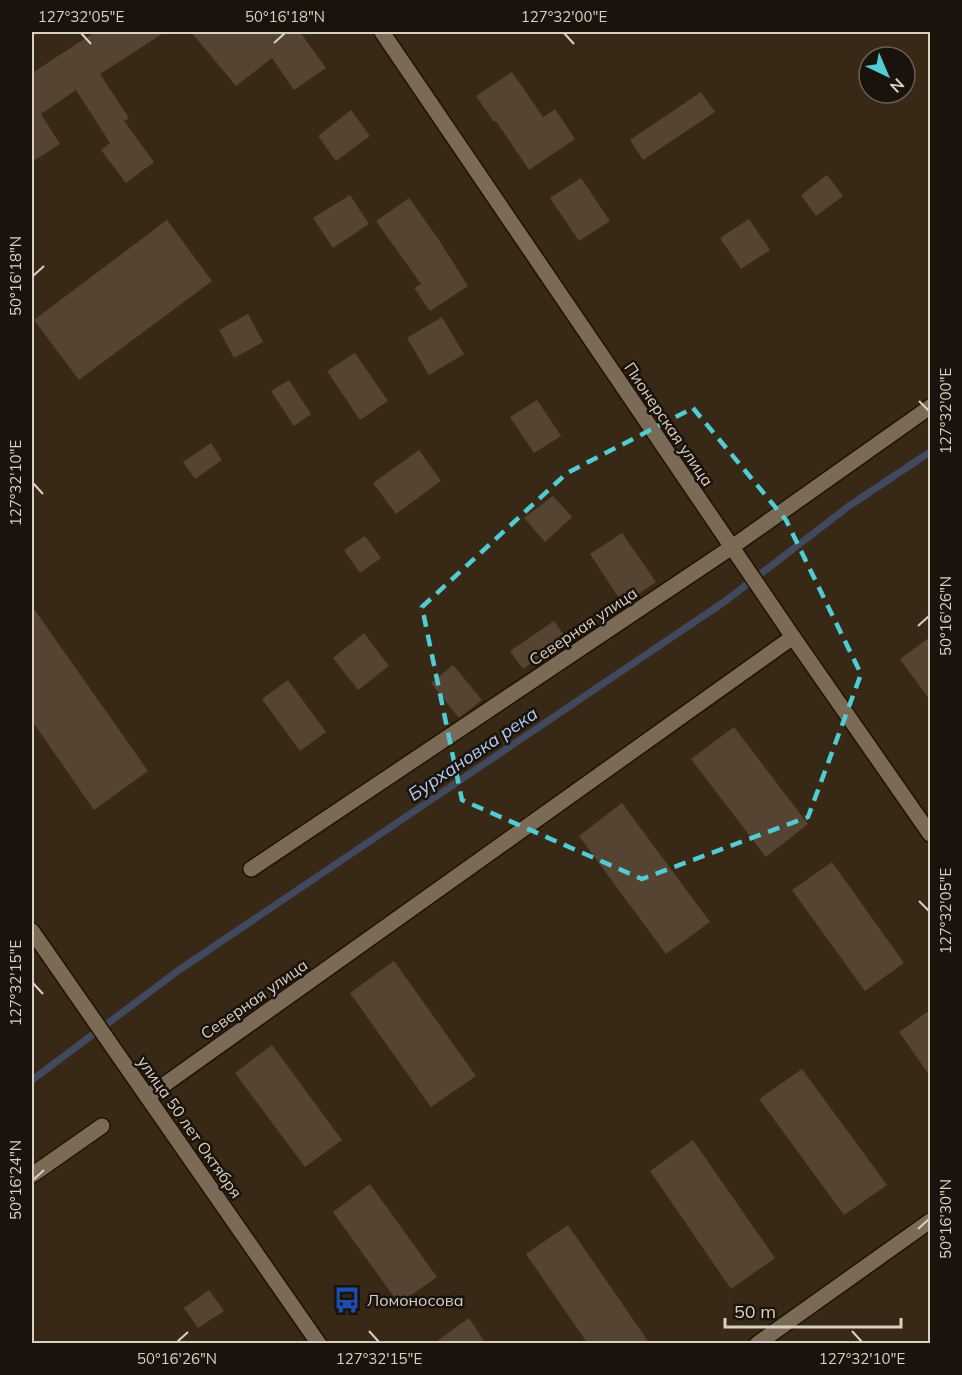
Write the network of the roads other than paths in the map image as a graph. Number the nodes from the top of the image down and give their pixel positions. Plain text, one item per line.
1 (382, 32) edge
2 (930, 407) edge
3 (732, 547) junction
4 (793, 637) junction
5 (930, 834) edge
6 (251, 869) dead end
7 (32, 931) edge
8 (147, 1097) junction
9 (102, 1126) dead end
10 (32, 1175) edge
11 (930, 1221) edge
12 (319, 1344) edge
13 (757, 1344) edge

1 - 3 street, Пионерская улица
2 - 3 street, Северная улица
3 - 4 street, Пионерская улица
3 - 6 street, Северная улица
4 - 5 street, Пионерская улица
4 - 8 street, Северная улица
7 - 8 street, улица 50 лет Октября
8 - 12 street, улица 50 лет Октября
9 - 10 street
11 - 13 street

